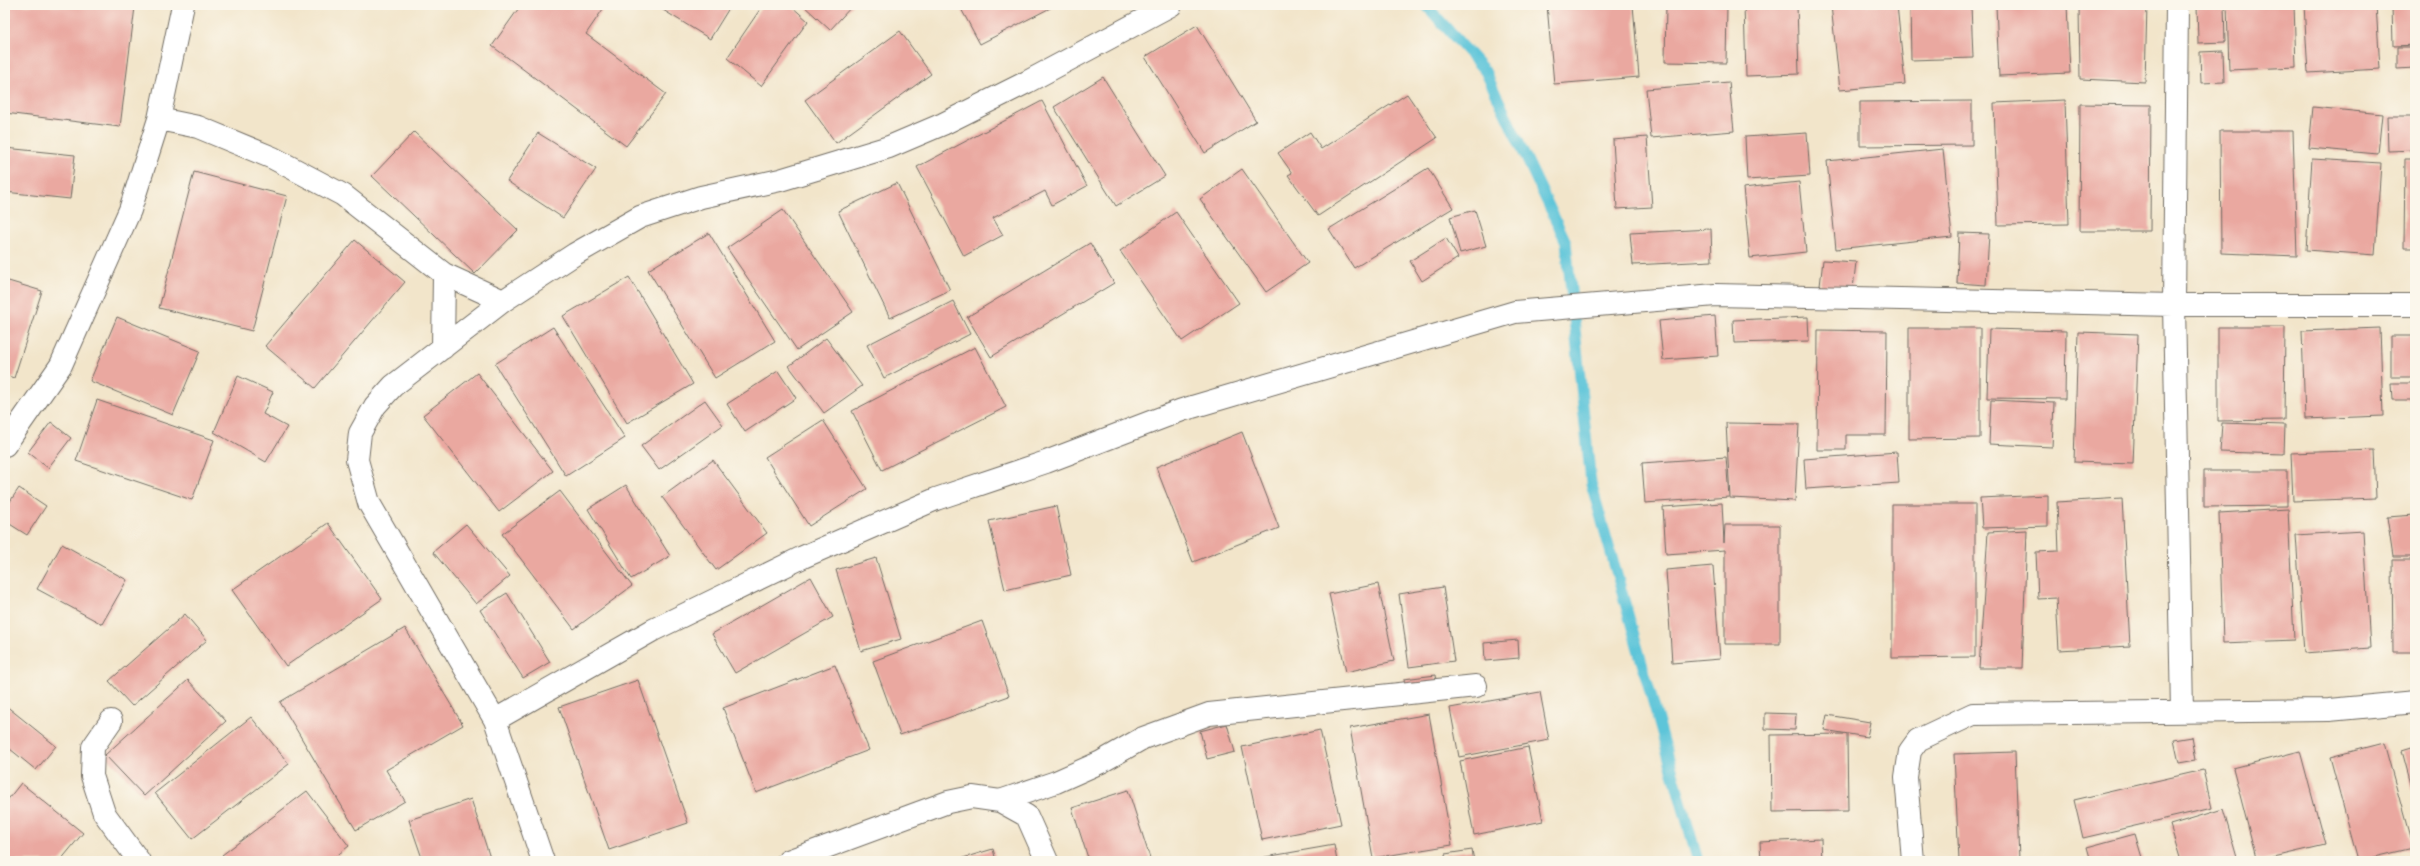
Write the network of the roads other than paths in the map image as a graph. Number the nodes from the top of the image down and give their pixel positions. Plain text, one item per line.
1 (183, 5) edge
2 (1171, 5) edge
3 (2176, 5) edge
4 (159, 119) junction
5 (444, 274) junction
6 (503, 301) junction
7 (2174, 305) junction
8 (2415, 305) edge
9 (443, 348) junction
10 (6, 442) edge
11 (1476, 686) dead end
12 (2415, 702) edge
13 (2182, 711) junction
14 (111, 720) dead end
15 (495, 720) junction
16 (1000, 801) junction
17 (139, 861) edge
18 (543, 861) edge
19 (788, 861) edge
20 (1046, 861) edge
21 (1913, 861) edge

1 - 4 street
2 - 6 street
3 - 7 street
4 - 5 street
4 - 10 street
5 - 6 street
5 - 9 street
6 - 9 street
7 - 8 street
7 - 13 street
7 - 15 street
9 - 15 street
11 - 16 street
12 - 13 street
13 - 21 street
14 - 17 street
15 - 18 street
16 - 19 street
16 - 20 street

